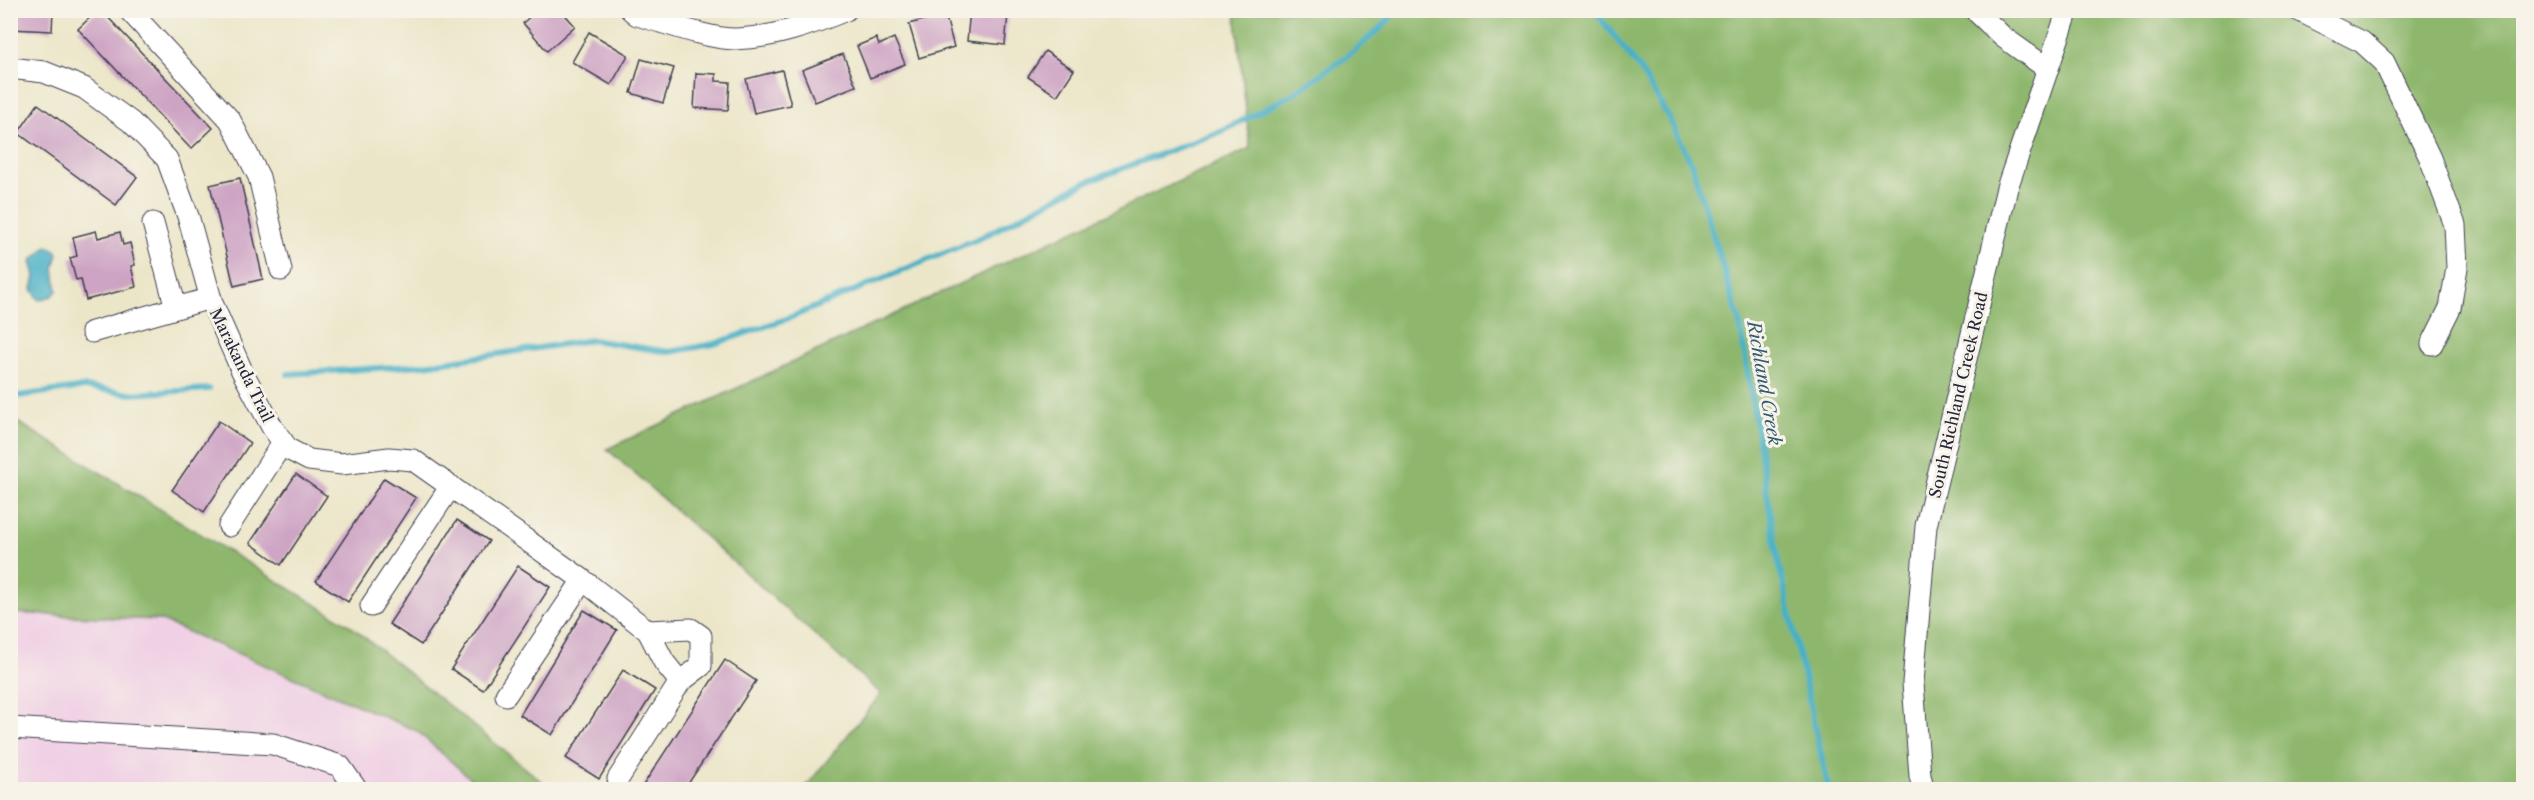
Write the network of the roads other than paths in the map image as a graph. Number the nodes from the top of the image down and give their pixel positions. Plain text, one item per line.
1 (129, 10) edge
2 (631, 10) edge
3 (846, 10) edge
4 (1975, 10) edge
5 (2068, 10) edge
6 (2298, 10) edge
7 (10, 69) edge
8 (2048, 69) junction
9 (153, 223) dead end
10 (281, 270) dead end
11 (211, 298) junction
12 (176, 308) junction
13 (93, 332) dead end
14 (2432, 344) dead end
15 (283, 442) junction
16 (451, 486) junction
17 (230, 526) dead end
18 (583, 580) junction
19 (371, 606) dead end
20 (648, 631) junction
21 (680, 682) junction
22 (506, 695) dead end
23 (10, 728) edge
24 (618, 778) dead end
25 (357, 789) edge
26 (1924, 789) edge

1 - 10 street
2 - 3 street
4 - 8 street
5 - 8 street, South Richland Creek Road
6 - 14 street
7 - 11 street, Marakanda Trail
8 - 26 street, South Richland Creek Road
9 - 12 street
11 - 12 street
11 - 15 street, Marakanda Trail
12 - 13 street
15 - 16 street, Marakanda Trail
15 - 17 street
16 - 18 street, Marakanda Trail
16 - 19 street
18 - 20 street, Marakanda Trail
18 - 22 street
20 - 21 street, Marakanda Trail
20 - 21 street
21 - 24 street
23 - 25 street

